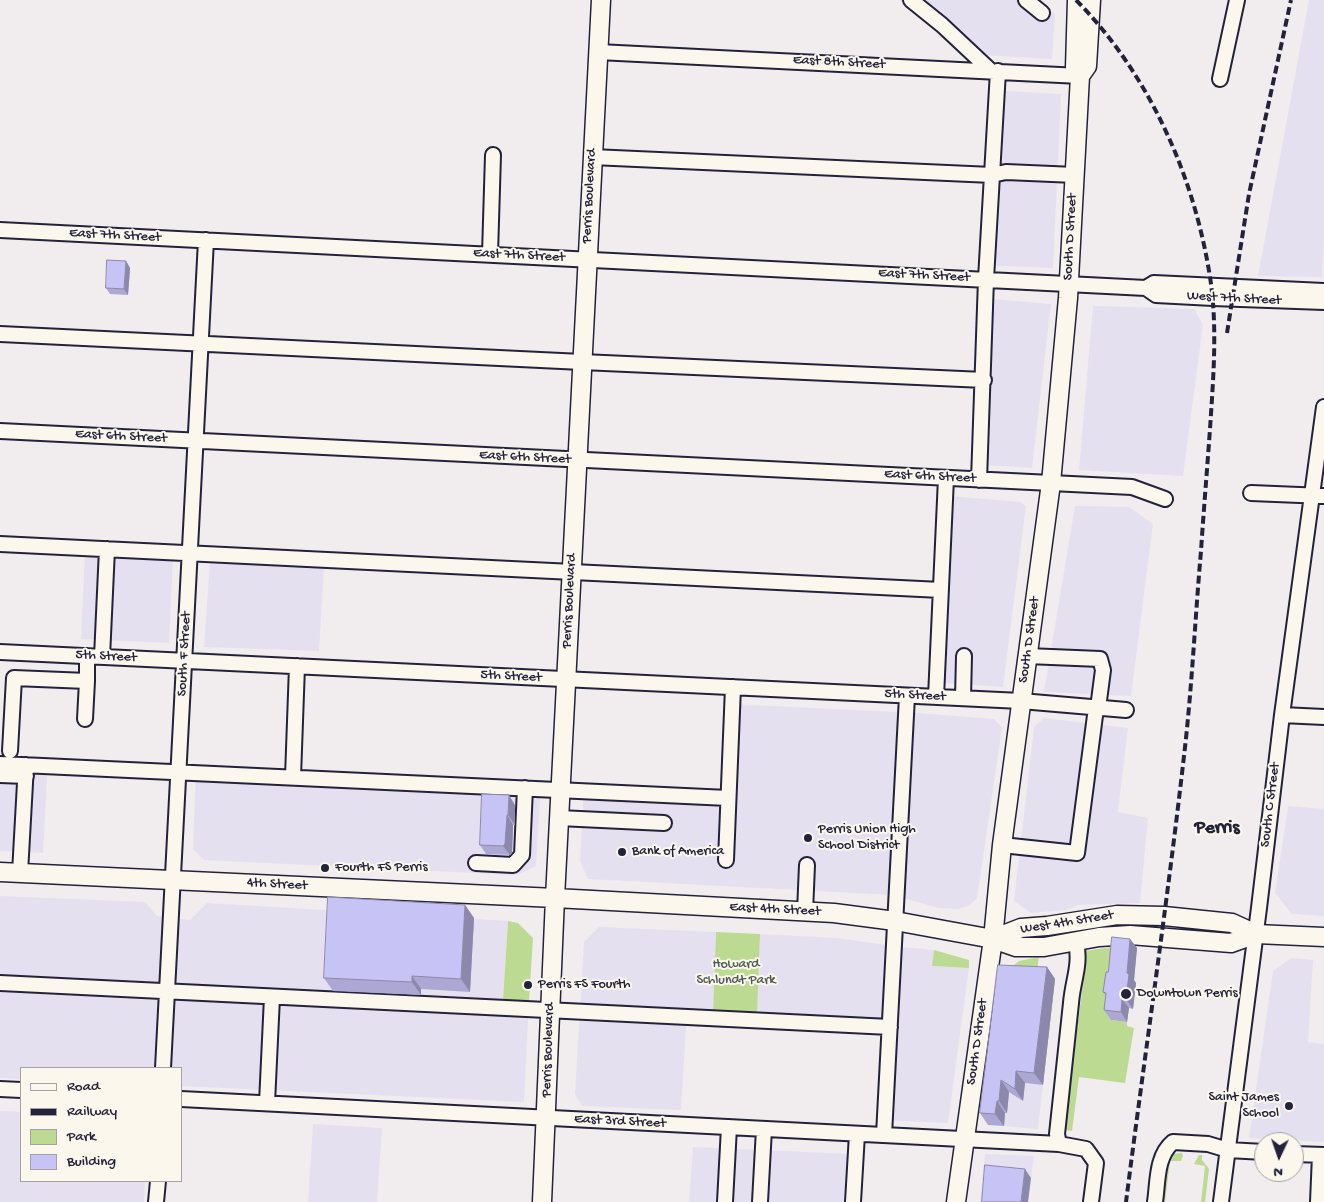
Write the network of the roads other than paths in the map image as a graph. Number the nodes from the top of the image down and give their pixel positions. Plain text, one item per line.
1 (600, 0) edge
2 (911, 0) edge
3 (1026, 0) edge
4 (1077, 0) edge
5 (1091, 0) edge
6 (1236, 0) edge
7 (1042, 13) dead end
8 (598, 52) junction
9 (995, 71) junction
10 (1080, 76) junction
11 (1220, 79) dead end
12 (494, 156) dead end
13 (592, 157) junction
14 (992, 175) junction
15 (1075, 175) junction
16 (0, 230) edge
17 (206, 240) junction
18 (490, 254) junction
19 (586, 259) junction
20 (986, 279) junction
21 (1069, 284) junction
22 (1146, 288) junction
23 (1324, 291) edge
24 (1324, 302) edge
25 (0, 334) edge
26 (201, 344) junction
27 (582, 362) junction
28 (984, 380) junction
29 (1324, 407) edge
30 (0, 431) edge
31 (197, 441) junction
32 (578, 461) junction
33 (946, 478) junction
34 (979, 480) junction
35 (1051, 483) junction
36 (1251, 493) dead end
37 (1318, 496) edge
38 (1165, 499) dead end
39 (0, 544) edge
40 (107, 549) junction
41 (190, 553) junction
42 (572, 572) junction
43 (941, 590) junction
44 (0, 652) edge
45 (87, 656) junction
46 (964, 656) dead end
47 (1027, 656) junction
48 (102, 657) junction
49 (185, 661) junction
50 (297, 666) junction
51 (566, 680) junction
52 (86, 681) junction
53 (733, 687) junction
54 (907, 696) junction
55 (936, 697) junction
56 (963, 698) junction
57 (1021, 701) junction
58 (1097, 708) junction
59 (1126, 710) dead end
60 (1282, 715) junction
61 (1324, 717) edge
62 (85, 719) dead end
63 (10, 751) dead end
64 (0, 764) edge
65 (26, 771) junction
66 (179, 772) junction
67 (0, 775) edge
68 (293, 777) junction
69 (525, 788) junction
70 (560, 790) junction
71 (728, 798) junction
72 (559, 818) junction
73 (664, 823) dead end
74 (1002, 844) junction
75 (726, 860) dead end
76 (476, 863) dead end
77 (807, 865) dead end
78 (0, 872) edge
79 (20, 873) junction
80 (174, 880) junction
81 (555, 898) junction
82 (804, 912) junction
83 (895, 922) junction
84 (1256, 934) junction
85 (1324, 937) edge
86 (993, 938) junction
87 (1076, 942) junction
88 (0, 983) edge
89 (168, 992) junction
90 (272, 996) junction
91 (551, 1010) junction
92 (890, 1027) junction
93 (164, 1067) edge
94 (0, 1089) edge
95 (20, 1090) edge
96 (182, 1099) edge
97 (266, 1103) junction
98 (546, 1118) junction
99 (729, 1127) junction
100 (764, 1129) junction
101 (857, 1134) junction
102 (884, 1135) junction
103 (964, 1140) junction
104 (1059, 1144) junction
105 (1228, 1150) junction
106 (1254, 1151) edge
107 (1304, 1154) edge
108 (1322, 1155) edge
109 (158, 1182) edge
110 (156, 1202) edge
111 (542, 1202) edge
112 (725, 1202) edge
113 (760, 1202) edge
114 (854, 1202) edge
115 (956, 1202) edge
116 (1091, 1202) edge
117 (1155, 1202) edge
118 (1221, 1202) edge
119 (1318, 1202) edge

1 - 8 main road, Perris Boulevard
2 - 9 street
3 - 7 street
4 - 10 main road, South D Street
5 - 10 main road, South D Street
6 - 11 street
8 - 9 street, East 8th Street
8 - 13 main road, Perris Boulevard
9 - 10 street, East 8th Street
9 - 14 street
10 - 15 main road, South D Street
12 - 18 street
13 - 14 street
13 - 19 main road, Perris Boulevard
14 - 15 street
14 - 20 street
15 - 21 main road, South D Street
16 - 17 street, East 7th Street
17 - 18 street, East 7th Street
17 - 26 street, South F Street
18 - 19 street, East 7th Street
19 - 20 street, East 7th Street
19 - 27 main road, Perris Boulevard
20 - 21 street, East 7th Street
20 - 28 street
21 - 22 street, West 7th Street
21 - 35 main road, South D Street
22 - 23 street, West 7th Street
22 - 24 street, West 7th Street
25 - 26 street
26 - 27 street
26 - 31 street, South F Street
27 - 28 street
27 - 32 main road, Perris Boulevard
28 - 34 street
29 - 37 street, South C Street
30 - 31 street, East 6th Street
31 - 32 street, East 6th Street
31 - 41 street, South F Street
32 - 33 street, East 6th Street
32 - 42 main road, Perris Boulevard
33 - 34 street, East 6th Street
33 - 43 street
34 - 35 street, East 6th Street
35 - 38 street, East 6th Street
35 - 47 main road, South D Street
36 - 37 street
37 - 60 street, South C Street
39 - 40 street
40 - 41 street
40 - 48 street
41 - 42 street
41 - 49 street, South F Street
42 - 43 street
42 - 51 main road, Perris Boulevard
43 - 55 street
44 - 45 street, 5th Street
45 - 48 street, 5th Street
45 - 52 street
46 - 56 street
47 - 57 main road, South D Street
47 - 58 street
48 - 49 street, 5th Street
49 - 50 street, 5th Street
49 - 66 street, South F Street
50 - 51 street, 5th Street
50 - 68 street
51 - 53 street, 5th Street
51 - 70 main road, Perris Boulevard
52 - 62 street
52 - 63 street
53 - 54 street, 5th Street
53 - 71 street
54 - 55 street, 5th Street
54 - 83 street
55 - 56 street, 5th Street
56 - 57 street, 5th Street
57 - 58 street, 5th Street
57 - 74 main road, South D Street
58 - 59 street, 5th Street
58 - 74 street
60 - 61 street
60 - 84 street, South C Street
64 - 65 street
65 - 66 street
65 - 67 street
65 - 79 street
66 - 68 street
66 - 80 street, South F Street
68 - 69 street
69 - 70 street
69 - 76 street
70 - 71 street
70 - 72 main road, Perris Boulevard
71 - 75 street
72 - 73 street
72 - 81 main road, Perris Boulevard
74 - 86 main road, South D Street
77 - 82 street
78 - 79 main road, 4th Street
79 - 80 main road, 4th Street
80 - 81 main road, 4th Street
80 - 89 street, South F Street
81 - 82 main road, East 4th Street
81 - 91 main road, Perris Boulevard
82 - 83 main road, East 4th Street
83 - 86 main road, East 4th Street
83 - 92 street
84 - 85 main road, West 4th Street
84 - 86 main road, West 4th Street
84 - 87 main road, West 4th Street
84 - 105 street, South C Street
86 - 87 main road, West 4th Street
86 - 103 main road, South D Street
87 - 104 street
88 - 89 street
89 - 90 street
89 - 93 street, South F Street
90 - 91 street
90 - 97 street
91 - 92 street
91 - 98 main road, Perris Boulevard
92 - 102 street
94 - 95 street
96 - 97 street, East 3rd Street
97 - 98 street, East 3rd Street
98 - 99 street, East 3rd Street
98 - 111 main road, Perris Boulevard
99 - 100 street, East 3rd Street
99 - 112 street
100 - 101 street, East 3rd Street
100 - 113 street
101 - 102 street, East 3rd Street
101 - 114 street
102 - 103 street, East 3rd Street
103 - 104 street, East 3rd Street
103 - 115 main road, South D Street
104 - 116 street, East 3rd Street
105 - 106 street
105 - 117 street
105 - 118 street, South C Street
107 - 108 street
108 - 119 street
109 - 110 street

